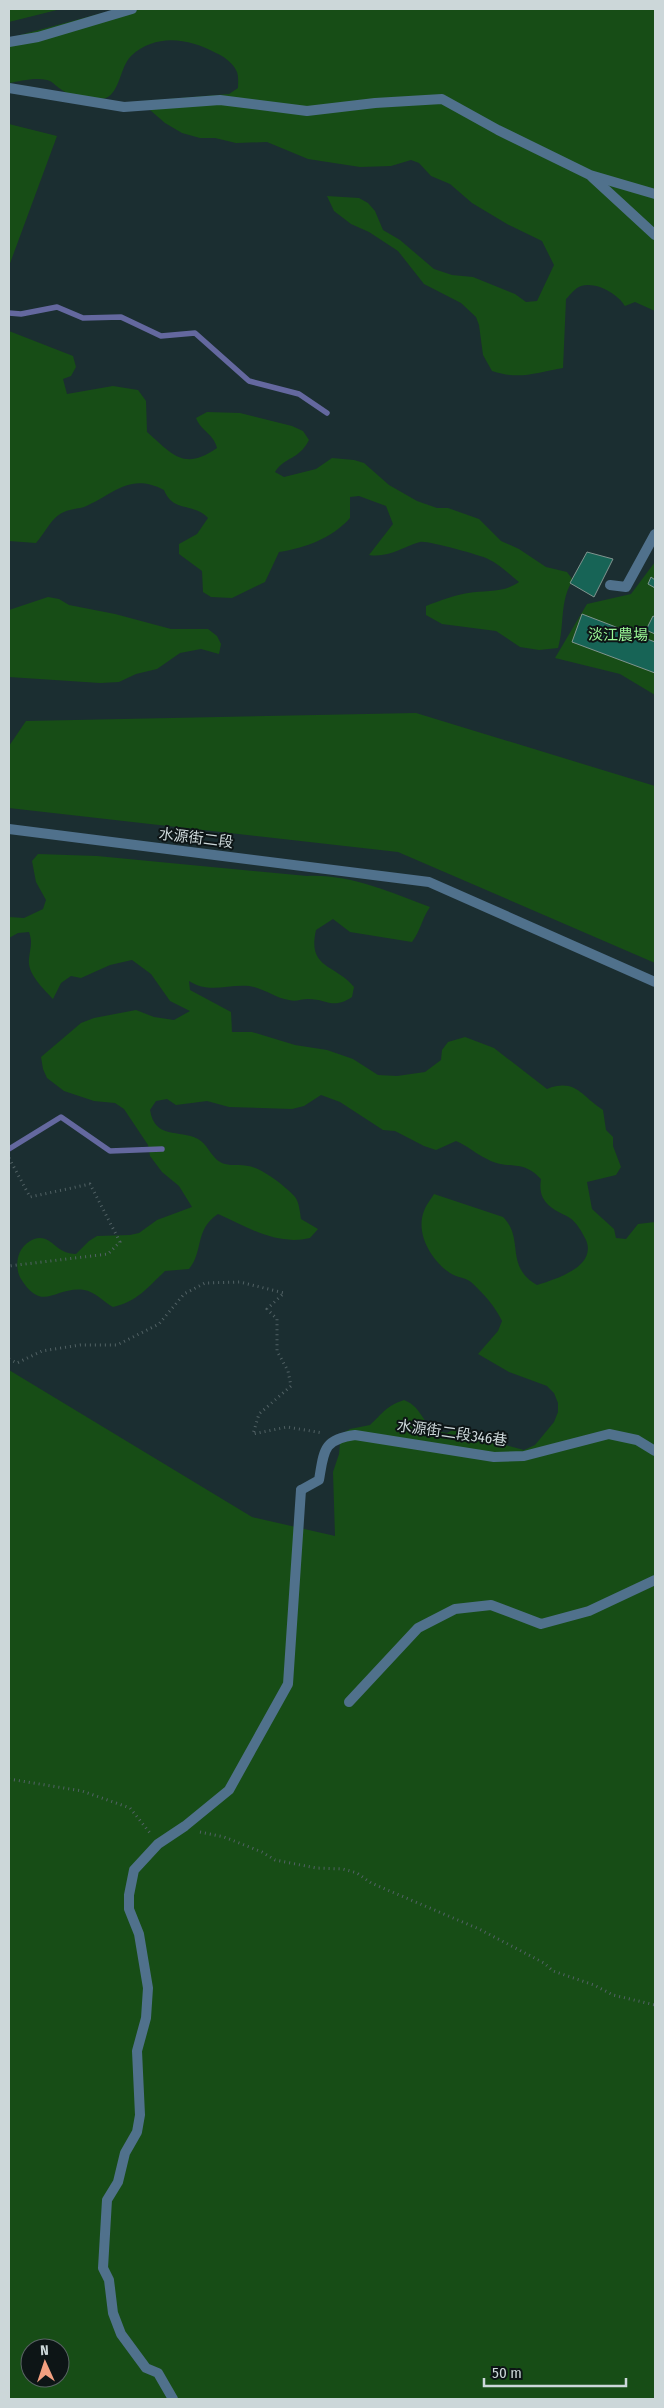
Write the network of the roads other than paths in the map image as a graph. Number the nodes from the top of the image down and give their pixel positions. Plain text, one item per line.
1 (132, 9) edge
2 (9, 42) edge
3 (9, 88) edge
4 (590, 175) junction
5 (655, 194) edge
6 (655, 235) edge
7 (655, 534) edge
8 (610, 585) dead end
9 (9, 829) edge
10 (655, 982) edge
11 (655, 1451) edge
12 (655, 1580) edge
13 (349, 1702) dead end
14 (173, 2399) edge

1 - 2 street
3 - 4 street
4 - 5 street
4 - 6 street
7 - 8 street
9 - 10 street, 水源街二段
11 - 14 street, 水源街二段346巷
12 - 13 street

